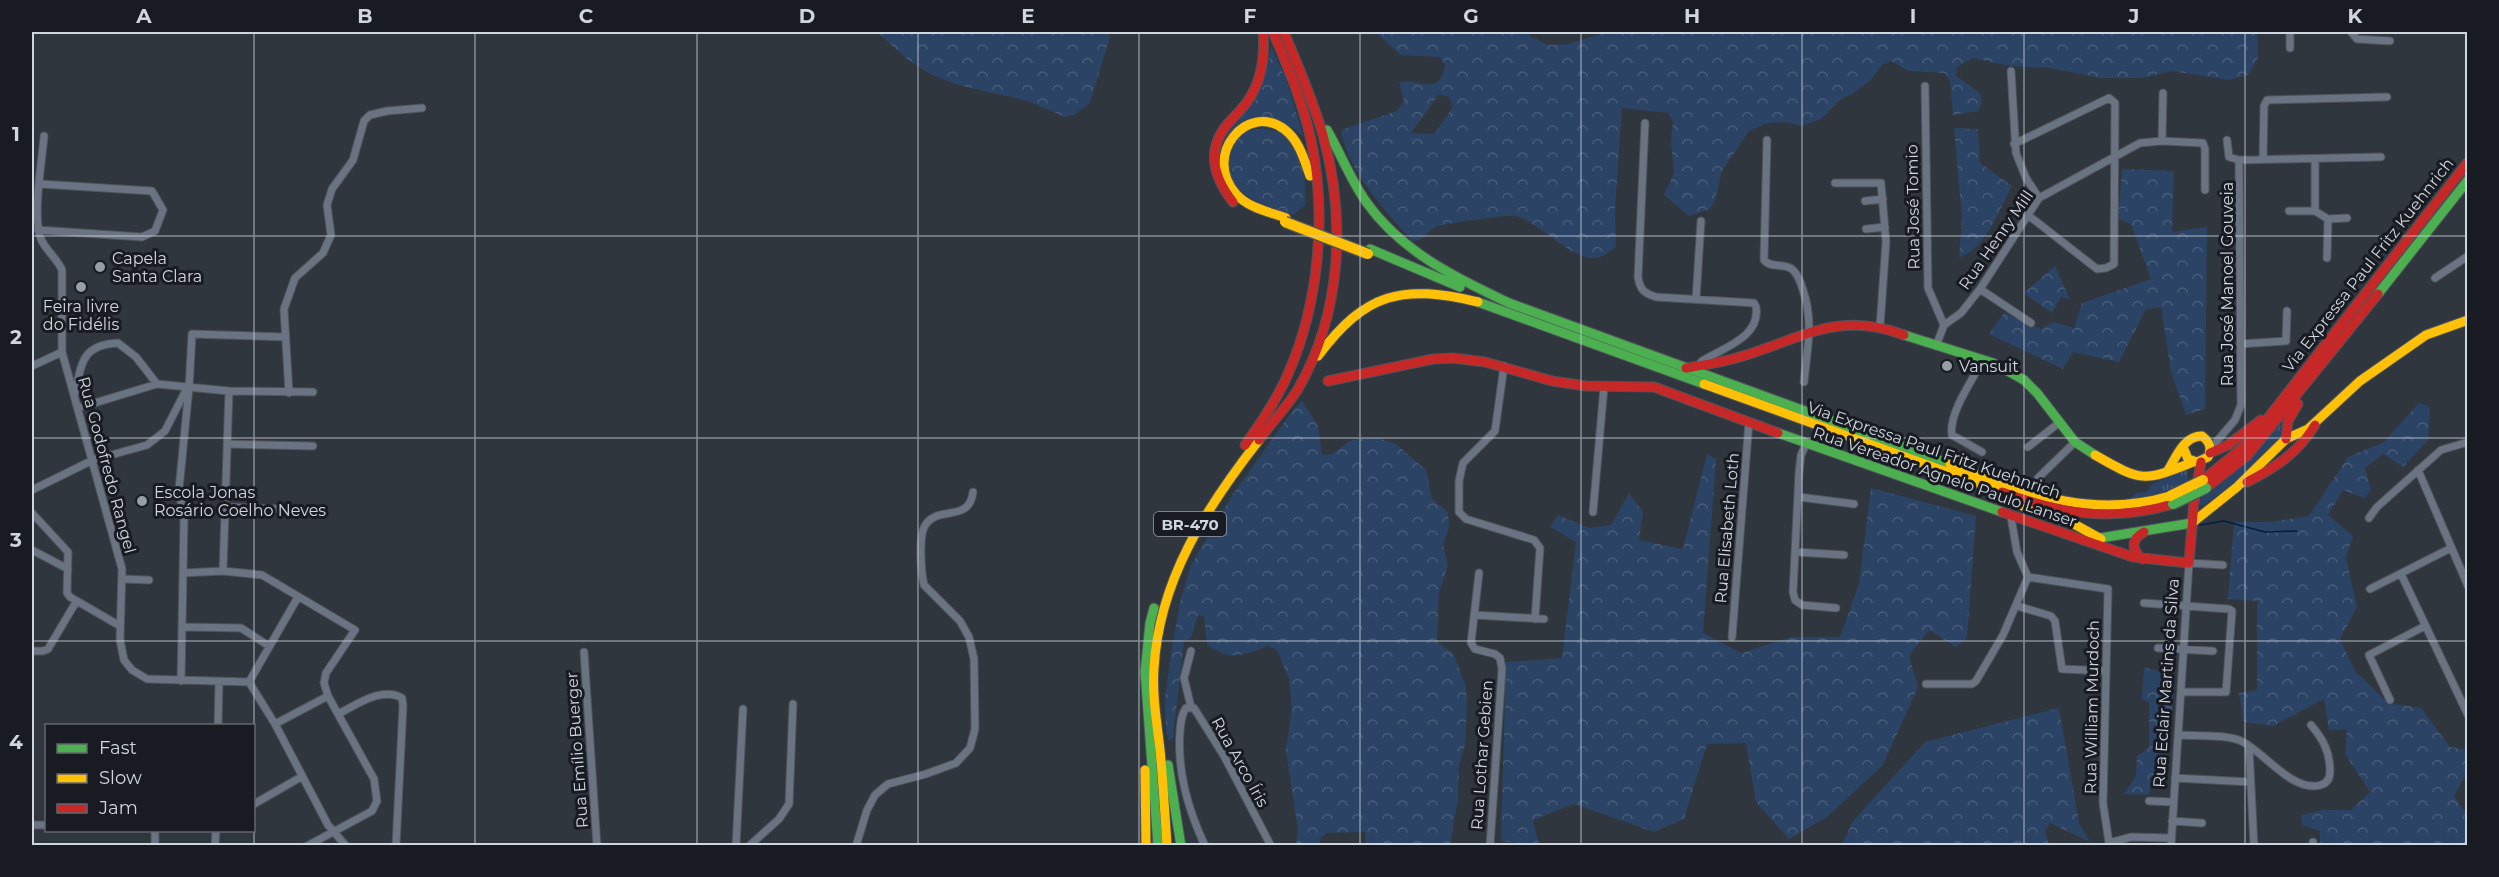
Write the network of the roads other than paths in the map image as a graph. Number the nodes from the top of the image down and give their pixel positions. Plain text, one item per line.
1 (1263, 32) edge
2 (1273, 32) edge
3 (1284, 32) edge
4 (2290, 32) edge
5 (2350, 32) edge
6 (2390, 41) dead end
7 (2290, 48) dead end
8 (2011, 71) dead end
9 (1925, 86) dead end
10 (2163, 93) dead end
11 (2387, 98) dead end
12 (1312, 105) junction
13 (422, 108) dead end
14 (1645, 123) dead end
15 (44, 136) dead end
16 (1767, 140) dead end
17 (2227, 140) dead end
18 (2162, 141) junction
19 (2014, 144) junction
20 (2114, 156) junction
21 (2381, 157) dead end
22 (2263, 159) junction
23 (2239, 160) junction
24 (2314, 160) junction
25 (2468, 162) edge
26 (2468, 180) edge
27 (1835, 183) dead end
28 (40, 184) junction
29 (2205, 190) dead end
30 (2039, 198) junction
31 (1883, 199) junction
32 (1865, 201) dead end
33 (2315, 211) junction
34 (2289, 212) dead end
35 (2028, 215) junction
36 (2347, 218) dead end
37 (2328, 219) junction
38 (1285, 220) junction
39 (1318, 221) junction
40 (1701, 221) dead end
41 (1885, 227) junction
42 (1866, 229) dead end
43 (38, 230) junction
44 (1369, 252) junction
45 (2468, 256) edge
46 (2327, 258) dead end
47 (2435, 278) dead end
48 (1980, 289) junction
49 (1696, 299) junction
50 (1478, 302) junction
51 (1509, 303) junction
52 (2287, 311) dead end
53 (2468, 320) edge
54 (2031, 323) dead end
55 (1944, 324) junction
56 (1880, 326) junction
57 (1809, 331) junction
58 (285, 337) junction
59 (2240, 344) junction
60 (1936, 346) junction
61 (62, 352) junction
62 (1983, 360) junction
63 (2326, 360) junction
64 (1699, 365) junction
65 (32, 366) edge
66 (1504, 366) junction
67 (1684, 368) junction
68 (1308, 369) junction
69 (1328, 381) dead end
70 (1804, 382) dead end
71 (157, 384) junction
72 (1604, 387) junction
73 (188, 388) junction
74 (229, 391) junction
75 (313, 392) dead end
76 (289, 393) junction
77 (74, 397) junction
78 (78, 408) junction
79 (2275, 408) junction
80 (2319, 418) junction
81 (2288, 421) junction
82 (1749, 422) junction
83 (2060, 422) junction
84 (2308, 429) junction
85 (2286, 439) junction
86 (2075, 442) junction
87 (2468, 442) edge
88 (227, 444) junction
89 (1806, 444) junction
90 (314, 446) dead end
91 (2209, 446) junction
92 (2028, 447) dead end
93 (2183, 447) junction
94 (1982, 452) dead end
95 (93, 460) junction
96 (2197, 462) junction
97 (2283, 463) junction
98 (2418, 470) junction
99 (2166, 474) junction
100 (2038, 478) dead end
101 (2204, 484) junction
102 (2236, 487) junction
103 (1988, 488) junction
104 (32, 490) edge
105 (974, 492) dead end
106 (1798, 497) junction
107 (2172, 500) junction
108 (1854, 504) dead end
109 (2194, 504) junction
110 (226, 507) junction
111 (2210, 508) junction
112 (308, 510) dead end
113 (1593, 512) dead end
114 (32, 513) edge
115 (2011, 517) junction
116 (2368, 518) dead end
117 (2192, 523) junction
118 (2171, 527) junction
119 (2146, 531) junction
120 (2101, 539) junction
121 (2082, 540) junction
122 (2451, 548) junction
123 (32, 550) edge
124 (1796, 552) junction
125 (2120, 553) junction
126 (1844, 555) dead end
127 (2142, 559) junction
128 (2189, 563) junction
129 (2223, 565) dead end
130 (68, 569) junction
131 (223, 571) junction
132 (183, 573) junction
133 (1479, 573) dead end
134 (2401, 574) junction
135 (2028, 577) junction
136 (122, 579) junction
137 (149, 580) dead end
138 (2468, 586) edge
139 (2370, 589) dead end
140 (298, 597) junction
141 (75, 602) junction
142 (2144, 603) dead end
143 (2017, 606) junction
144 (2187, 606) junction
145 (1836, 608) dead end
146 (1474, 615) junction
147 (120, 626) junction
148 (2425, 626) junction
149 (182, 627) junction
150 (1732, 637) dead end
151 (270, 645) junction
152 (2158, 648) dead end
153 (2184, 649) junction
154 (32, 651) edge
155 (1191, 651) dead end
156 (2213, 651) dead end
157 (584, 652) dead end
158 (2106, 671) junction
159 (1145, 672) junction
160 (181, 681) junction
161 (219, 682) junction
162 (249, 682) junction
163 (1926, 684) dead end
164 (2181, 692) junction
165 (328, 696) junction
166 (2390, 700) dead end
167 (793, 704) dead end
168 (1191, 707) junction
169 (743, 709) dead end
170 (338, 714) junction
171 (2468, 715) edge
172 (218, 724) edge
173 (275, 724) junction
174 (2312, 725) dead end
175 (1159, 735) junction
176 (2178, 735) junction
177 (2249, 747) junction
178 (301, 777) junction
179 (2175, 778) junction
180 (2250, 782) junction
181 (2149, 801) dead end
182 (2174, 802) junction
183 (255, 803) edge
184 (2172, 821) junction
185 (2202, 823) dead end
186 (334, 831) junction
187 (2171, 842) edge
188 (2108, 844) edge
189 (307, 846) edge
190 (346, 846) edge
191 (396, 846) edge
192 (597, 846) edge
193 (736, 846) edge
194 (749, 846) edge
195 (856, 846) edge
196 (1146, 846) edge
197 (1158, 846) edge
198 (1167, 846) edge
199 (1181, 846) edge
200 (1205, 846) edge
201 (1271, 846) edge
202 (1490, 846) edge
203 (2254, 846) edge

1 - 38 main road
2 - 39 main road, BR-470
3 - 12 main road, BR-470
4 - 7 street
5 - 6 street
8 - 19 street
9 - 55 street, Rua José Tomio
10 - 18 street
11 - 22 street
12 - 51 main road
12 - 68 main road, BR-470
13 - 58 street
14 - 49 street
15 - 28 street
16 - 57 street
17 - 23 street
18 - 20 street, Rua Henry Mill
18 - 29 street, Rua Henry Mill
19 - 20 street
19 - 30 street
20 - 30 street, Rua Henry Mill
20 - 35 street
21 - 24 street, Rua José Manoel Gouveia
22 - 23 street, Rua José Manoel Gouveia
22 - 24 street, Rua José Manoel Gouveia
23 - 59 street, Rua José Manoel Gouveia
24 - 33 street
25 - 79 main road, Via Expressa Paul Fritz Kuehnrich
26 - 63 main road, Via Expressa Paul Fritz Kuehnrich
27 - 31 street
28 - 43 street
28 - 43 street
30 - 35 street, Rua Henry Mill
31 - 32 street
31 - 41 street
33 - 34 street
33 - 37 street
35 - 48 street, Rua Henry Mill
36 - 37 street
37 - 46 street
38 - 39 main road
38 - 44 main road, bridge
39 - 159 main road, BR-470
40 - 49 street
41 - 42 street
41 - 56 street
43 - 61 street, Rua Godofredo Rangel
44 - 50 main road
44 - 51 main road
45 - 47 street
48 - 54 street
48 - 55 street, Rua Henry Mill
49 - 64 street
50 - 68 main road
50 - 103 main road, Via Expressa Paul Fritz Kuehnrich
51 - 67 main road, Via Expressa Paul Fritz Kuehnrich
52 - 59 street
53 - 80 main road
55 - 60 street
56 - 57 main road
56 - 60 main road
57 - 64 main road
57 - 70 street
58 - 73 street
58 - 76 street
59 - 91 street, Rua José Manoel Gouveia
60 - 62 main road
61 - 65 street
61 - 77 street, Rua Godofredo Rangel
62 - 83 main road
62 - 94 street
63 - 81 main road
63 - 101 main road, Via Expressa Paul Fritz Kuehnrich
64 - 67 main road
66 - 69 main road, Rua Vereador Agnelo Paulo Lanser
66 - 72 main road, Rua Vereador Agnelo Paulo Lanser
66 - 146 street
67 - 107 main road, Via Expressa Paul Fritz Kuehnrich
68 - 175 main road, BR-470
71 - 73 street
71 - 77 street
71 - 78 street
72 - 82 main road, Rua Vereador Agnelo Paulo Lanser
72 - 113 street
73 - 74 street
73 - 95 street
73 - 132 street
74 - 76 street
74 - 88 street
75 - 76 street
77 - 78 street, Rua Godofredo Rangel
78 - 95 street, Rua Godofredo Rangel
79 - 91 main road
79 - 101 main road, Via Expressa Paul Fritz Kuehnrich
80 - 84 main road
80 - 97 main road
81 - 84 main road
81 - 85 main road
82 - 89 main road, Rua Vereador Agnelo Paulo Lanser
82 - 150 street, Rua Elisabeth Loth
83 - 86 main road
83 - 92 street
84 - 85 main road
85 - 97 main road
85 - 102 main road
86 - 99 main road
86 - 100 street
87 - 98 street
88 - 90 street
88 - 110 street
89 - 106 street
89 - 115 main road, Rua Vereador Agnelo Paulo Lanser
91 - 93 main road
91 - 96 main road
93 - 96 main road
93 - 99 main road
95 - 104 street
95 - 136 street, Rua Godofredo Rangel
96 - 99 main road
96 - 109 main road, Rua Eclair Martins da Silva
97 - 102 main road
98 - 116 street
98 - 122 street
101 - 107 main road, Via Expressa Paul Fritz Kuehnrich, bridge
102 - 111 main road
103 - 107 main road, Via Expressa Paul Fritz Kuehnrich
103 - 120 main road
105 - 195 street
106 - 108 street
106 - 124 street
109 - 111 main road
109 - 117 main road, Rua Eclair Martins da Silva
109 - 118 main road
110 - 112 street
110 - 131 street
111 - 117 main road
114 - 130 street
115 - 121 main road, Rua Vereador Agnelo Paulo Lanser
115 - 135 street
117 - 118 main road, Rua Vereador Agnelo Paulo Lanser
117 - 128 main road, Rua Eclair Martins da Silva
118 - 119 main road, Rua Vereador Agnelo Paulo Lanser
119 - 120 main road, Rua Vereador Agnelo Paulo Lanser
119 - 127 main road
120 - 121 main road, Rua Vereador Agnelo Paulo Lanser
120 - 125 main road
121 - 125 main road
122 - 134 street
122 - 138 street
123 - 130 street
124 - 126 street
124 - 145 street
125 - 127 main road
127 - 128 main road
128 - 129 street
128 - 144 street, Rua Eclair Martins da Silva
130 - 141 street
131 - 132 street
131 - 140 street
132 - 149 street
133 - 146 street
134 - 139 street
134 - 148 street
135 - 143 street
135 - 158 street, Rua William Murdoch
136 - 137 street
136 - 147 street, Rua Godofredo Rangel
140 - 151 street
140 - 165 street
141 - 147 street
141 - 154 street
142 - 144 street
143 - 158 street
143 - 163 street
144 - 153 street, Rua Eclair Martins da Silva
144 - 164 street
146 - 202 street, Rua Lothar Gebien
147 - 160 street, Rua Godofredo Rangel
148 - 166 street
148 - 171 street
149 - 151 street
149 - 160 street
151 - 162 street
152 - 153 street
153 - 156 street
153 - 164 street, Rua Eclair Martins da Silva
155 - 168 street
157 - 192 street, Rua Emílio Buerger
158 - 188 street, Rua William Murdoch
159 - 196 main road
159 - 197 main road, BR-470
160 - 161 street, Rua Godofredo Rangel
161 - 162 street, Rua Godofredo Rangel
161 - 172 street
162 - 173 street
164 - 176 street, Rua Eclair Martins da Silva
165 - 170 street
165 - 173 street
167 - 194 street
168 - 200 street, Rua Arco Íris
168 - 201 street, Rua Arco Íris
169 - 193 street
170 - 186 street
170 - 191 street
173 - 178 street
174 - 177 street
175 - 198 main road, BR-470
175 - 199 main road
176 - 177 street
176 - 179 street, Rua Eclair Martins da Silva
177 - 180 street
178 - 183 street
178 - 186 street
179 - 180 street
179 - 182 street, Rua Eclair Martins da Silva
180 - 203 street
181 - 182 street
182 - 184 street, Rua Eclair Martins da Silva
184 - 185 street
184 - 187 street, Rua Eclair Martins da Silva
186 - 189 street
186 - 190 street
187 - 188 street, Rua William Murdoch

